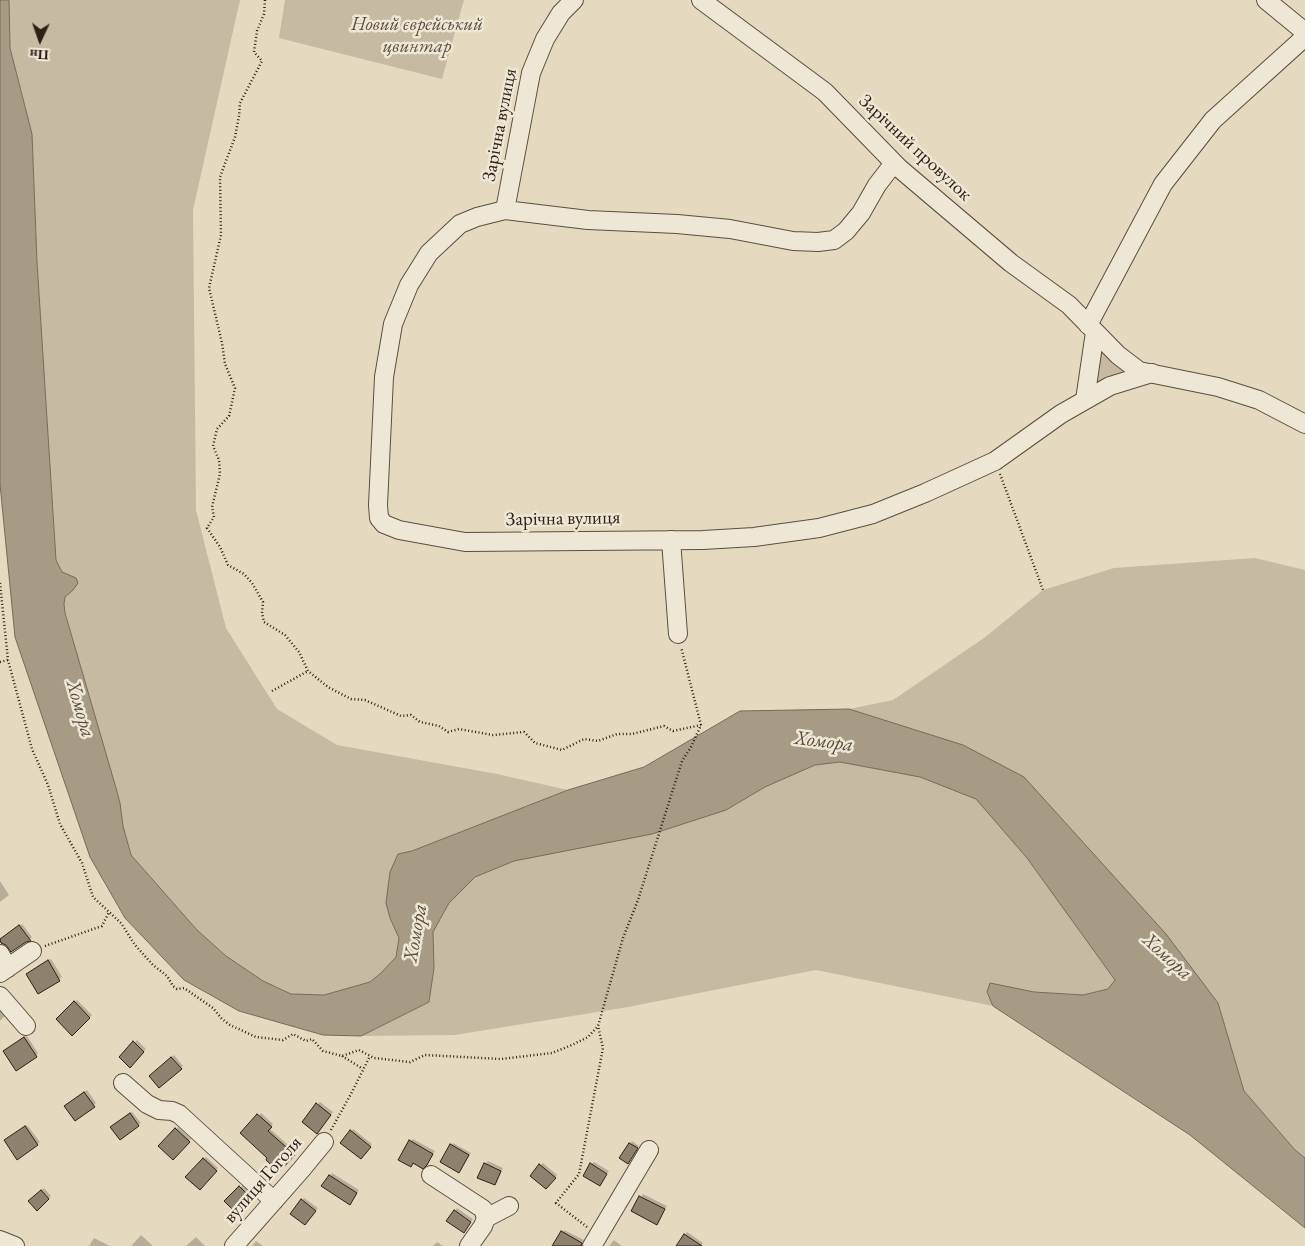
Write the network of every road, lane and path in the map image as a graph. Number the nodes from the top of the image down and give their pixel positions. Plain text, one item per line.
1 (265, 0) edge
2 (574, 0) edge
3 (700, 0) edge
4 (1266, 0) edge
5 (1305, 32) edge
6 (1305, 37) edge
7 (894, 163) junction
8 (505, 210) junction
9 (1092, 329) junction
10 (1152, 373) junction
11 (1085, 400) junction
12 (1305, 424) edge
13 (995, 461) junction
14 (671, 540) junction
15 (0, 583) edge
16 (1043, 590) dead end
17 (678, 634) joint
18 (8, 660) junction
19 (0, 662) edge
20 (308, 671) junction
21 (272, 691) dead end
22 (701, 725) junction
23 (109, 912) junction
24 (32, 951) joint
25 (3, 965) edge
26 (0, 996) edge
27 (26, 1026) dead end
28 (598, 1026) junction
29 (342, 1056) junction
30 (370, 1056) junction
31 (363, 1069) junction
32 (123, 1083) dead end
33 (324, 1142) joint
34 (649, 1150) dead end
35 (430, 1175) dead end
36 (274, 1201) junction
37 (509, 1206) dead end
38 (486, 1218) junction
39 (0, 1240) edge
40 (594, 1243) edge
41 (15, 1246) edge
42 (234, 1246) edge
43 (469, 1246) edge

1 - 20 path
2 - 8 street, Зарічна вулиця
3 - 7 street, Зарічний провулок
4 - 5 street
6 - 9 street
7 - 8 street, Зарічна вулиця
7 - 9 street, Зарічний провулок
8 - 14 street, Зарічна вулиця
9 - 10 street, Зарічний провулок
9 - 11 street
10 - 11 street, Зарічна вулиця
10 - 12 street
11 - 13 street, Зарічна вулиця
13 - 14 street, Зарічна вулиця
13 - 16 path
14 - 17 street
15 - 18 path
17 - 22 path
18 - 19 path
18 - 23 path
20 - 21 path
20 - 22 path
22 - 28 path
23 - 24 path
23 - 29 path
24 - 25 street
26 - 27 street
28 - 30 path
28 - 40 path
29 - 30 path
29 - 31 path
30 - 31 path
31 - 33 path
32 - 36 street
33 - 36 street, вулиця Гоголя
34 - 40 street
35 - 38 street
36 - 42 street, вулиця Гоголя
37 - 38 street
38 - 43 street
39 - 41 street

